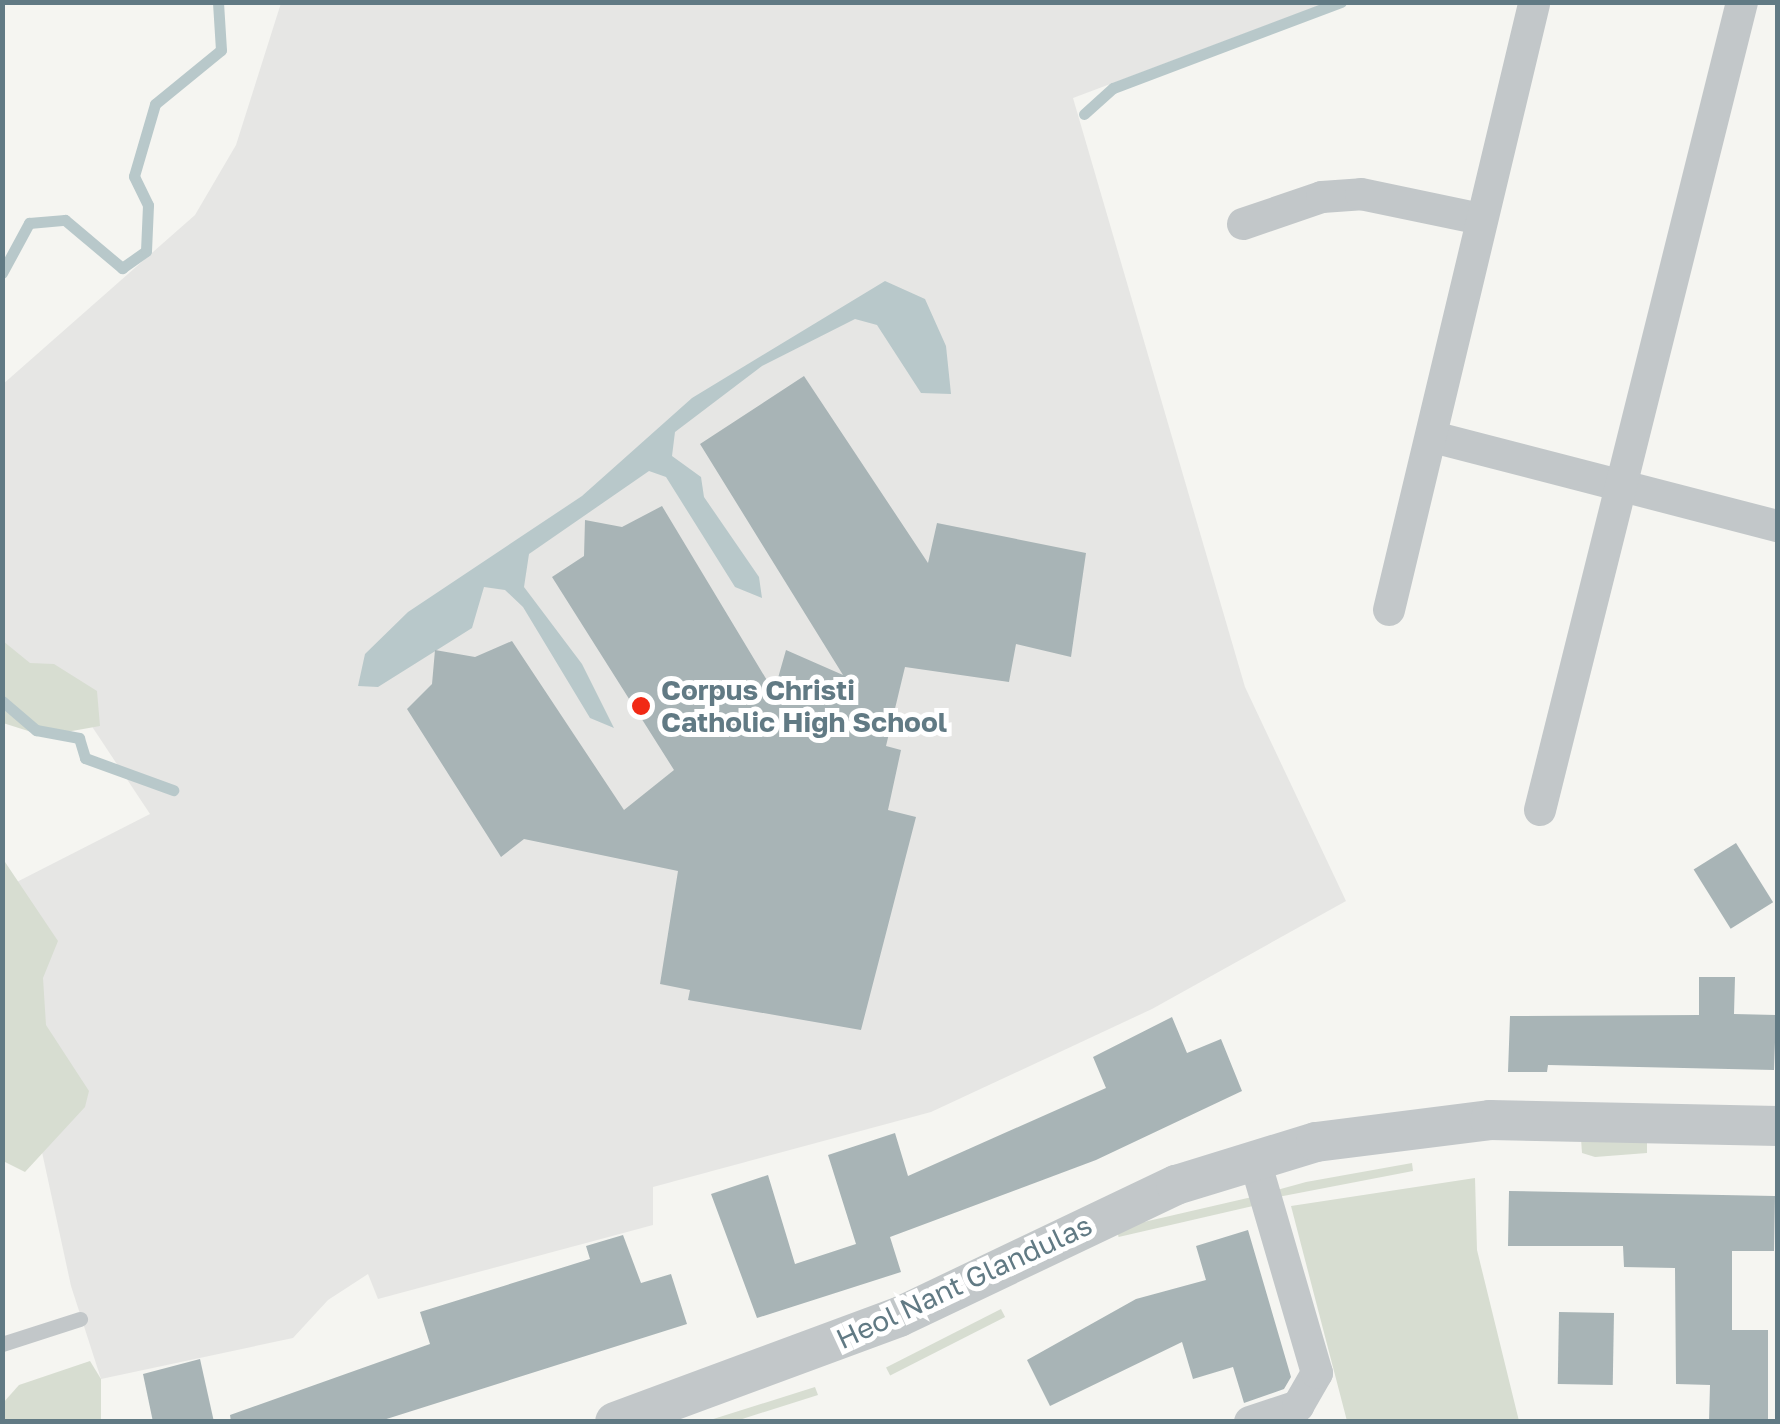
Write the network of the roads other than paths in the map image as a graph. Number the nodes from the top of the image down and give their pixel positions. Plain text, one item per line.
1 (1742, 2) edge
2 (1534, 4) edge
3 (1481, 219) junction
4 (1243, 224) dead end
5 (1433, 437) junction
6 (1616, 484) junction
7 (1778, 526) edge
8 (1389, 610) dead end
9 (1540, 810) dead end
10 (1778, 1126) edge
11 (1254, 1158) junction
12 (80, 1319) dead end
13 (2, 1344) edge
14 (615, 1422) edge
15 (1250, 1422) edge

1 - 6 street
2 - 3 street
3 - 4 street
3 - 5 street
5 - 6 street
5 - 8 street
6 - 7 street
6 - 9 street
10 - 11 street, Heol Nant Glandulas
11 - 14 street, Heol Nant Glandulas
11 - 15 street
12 - 13 lane

